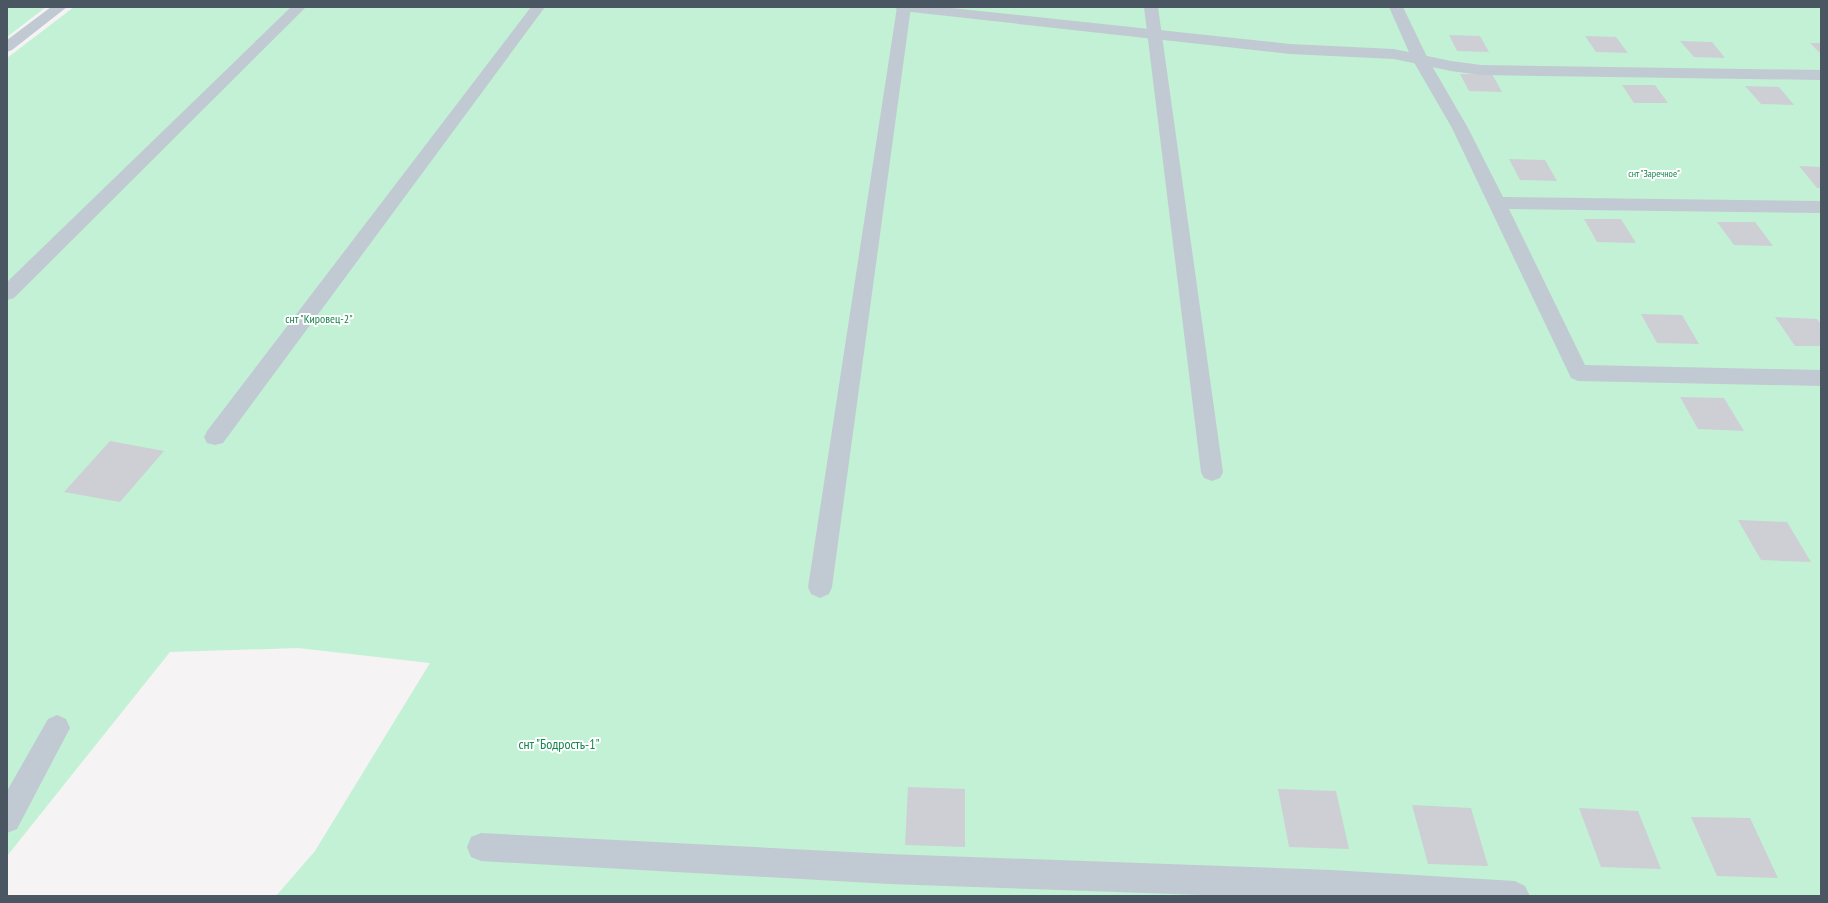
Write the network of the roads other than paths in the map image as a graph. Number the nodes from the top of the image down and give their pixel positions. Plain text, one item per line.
1 (60, 7) edge
2 (300, 7) edge
3 (538, 7) edge
4 (903, 7) edge
5 (1151, 7) edge
6 (1396, 7) edge
7 (1155, 33) junction
8 (7, 47) edge
9 (1420, 59) junction
10 (1821, 75) edge
11 (1497, 203) junction
12 (1821, 208) edge
13 (7, 293) edge
14 (1821, 378) edge
15 (215, 437) dead end
16 (1212, 472) dead end
17 (820, 587) dead end
18 (57, 728) dead end
19 (7, 819) edge
20 (482, 847) dead end
21 (1515, 896) edge

1 - 8 street
2 - 13 street
3 - 15 street
4 - 7 street
4 - 17 street
5 - 7 street
6 - 9 street
7 - 9 street
7 - 16 street
9 - 10 street
9 - 11 street
11 - 12 street
11 - 14 street
18 - 19 street
20 - 21 street

